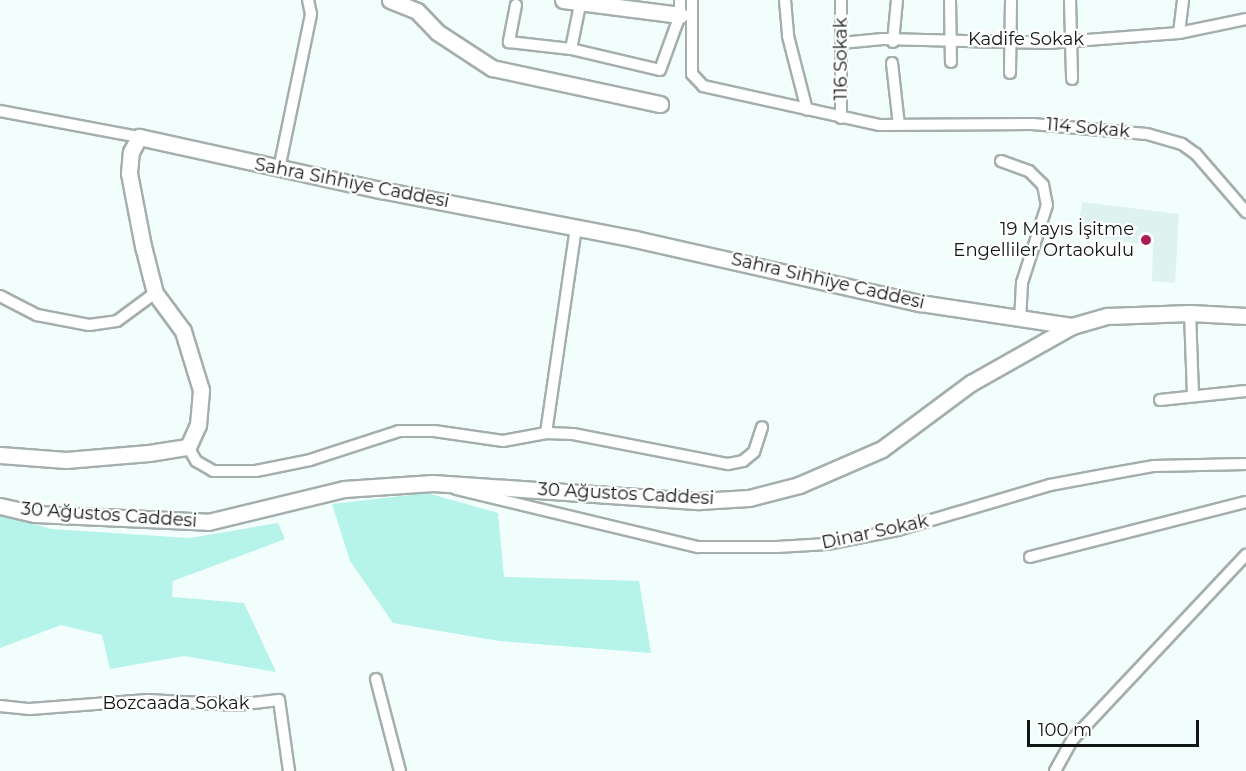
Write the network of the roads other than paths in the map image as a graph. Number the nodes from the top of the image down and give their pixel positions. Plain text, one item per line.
1 (308, 0) edge
2 (390, 0) edge
3 (563, 0) edge
4 (692, 0) edge
5 (785, 0) edge
6 (841, 0) edge
7 (897, 0) edge
8 (950, 0) edge
9 (1011, 0) edge
10 (1070, 0) edge
11 (1183, 0) edge
12 (581, 1) edge
13 (516, 6) dead end
14 (680, 8) edge
15 (1246, 19) edge
16 (1179, 33) junction
17 (1010, 39) junction
18 (951, 40) junction
19 (1071, 41) junction
20 (893, 42) junction
21 (841, 43) junction
22 (571, 49) junction
23 (951, 62) dead end
24 (892, 63) dead end
25 (1010, 73) dead end
26 (1072, 79) dead end
27 (660, 104) dead end
28 (807, 110) junction
29 (0, 111) edge
30 (841, 118) junction
31 (899, 125) junction
32 (139, 137) junction
33 (1001, 161) dead end
34 (279, 169) junction
35 (1246, 212) edge
36 (576, 227) junction
37 (155, 293) junction
38 (0, 296) edge
39 (1191, 312) junction
40 (1246, 316) edge
41 (1020, 318) junction
42 (1072, 326) junction
43 (1246, 391) edge
44 (1193, 395) junction
45 (1160, 399) dead end
46 (762, 427) dead end
47 (546, 433) junction
48 (188, 447) junction
49 (0, 454) edge
50 (1246, 464) edge
51 (433, 483) junction
52 (1246, 502) edge
53 (0, 506) edge
54 (1030, 557) dead end
55 (1245, 558) edge
56 (376, 679) dead end
57 (0, 706) edge
58 (289, 771) edge
59 (400, 771) edge
60 (1055, 771) edge

1 - 34 street
2 - 27 street
3 - 12 street
4 - 28 street, 114 Sokak
5 - 28 street
6 - 21 street, 116 Sokak
7 - 20 street
8 - 18 street
9 - 17 street
10 - 19 street
11 - 16 street
12 - 14 street
12 - 22 street
13 - 22 street
14 - 22 street
15 - 16 street, Kadife Sokak
16 - 19 street, Kadife Sokak
17 - 18 street, Kadife Sokak
17 - 19 street, Kadife Sokak
17 - 25 street
18 - 20 street, Kadife Sokak
18 - 23 street
19 - 26 street
20 - 21 street, Kadife Sokak
21 - 30 street, 116 Sokak
24 - 31 street
28 - 30 street, 114 Sokak
29 - 32 street
30 - 31 street, 114 Sokak
31 - 35 street, 114 Sokak
32 - 34 street, Sahra Sıhhiye Caddesi
32 - 37 street
33 - 41 street
34 - 36 street, Sahra Sıhhiye Caddesi
36 - 41 street, Sahra Sıhhiye Caddesi
36 - 47 street
37 - 38 street
37 - 48 street
39 - 40 street, 30 Ağustos Caddesi
39 - 42 street, 30 Ağustos Caddesi
39 - 44 street
41 - 42 street, Sahra Sıhhiye Caddesi
42 - 51 street, 30 Ağustos Caddesi
43 - 44 street
44 - 45 street
46 - 47 street
47 - 48 street
48 - 49 street
50 - 51 street, Dinar Sokak
51 - 53 street, 30 Ağustos Caddesi
52 - 54 street
55 - 60 street
56 - 59 street
57 - 58 street, Bozcaada Sokak

